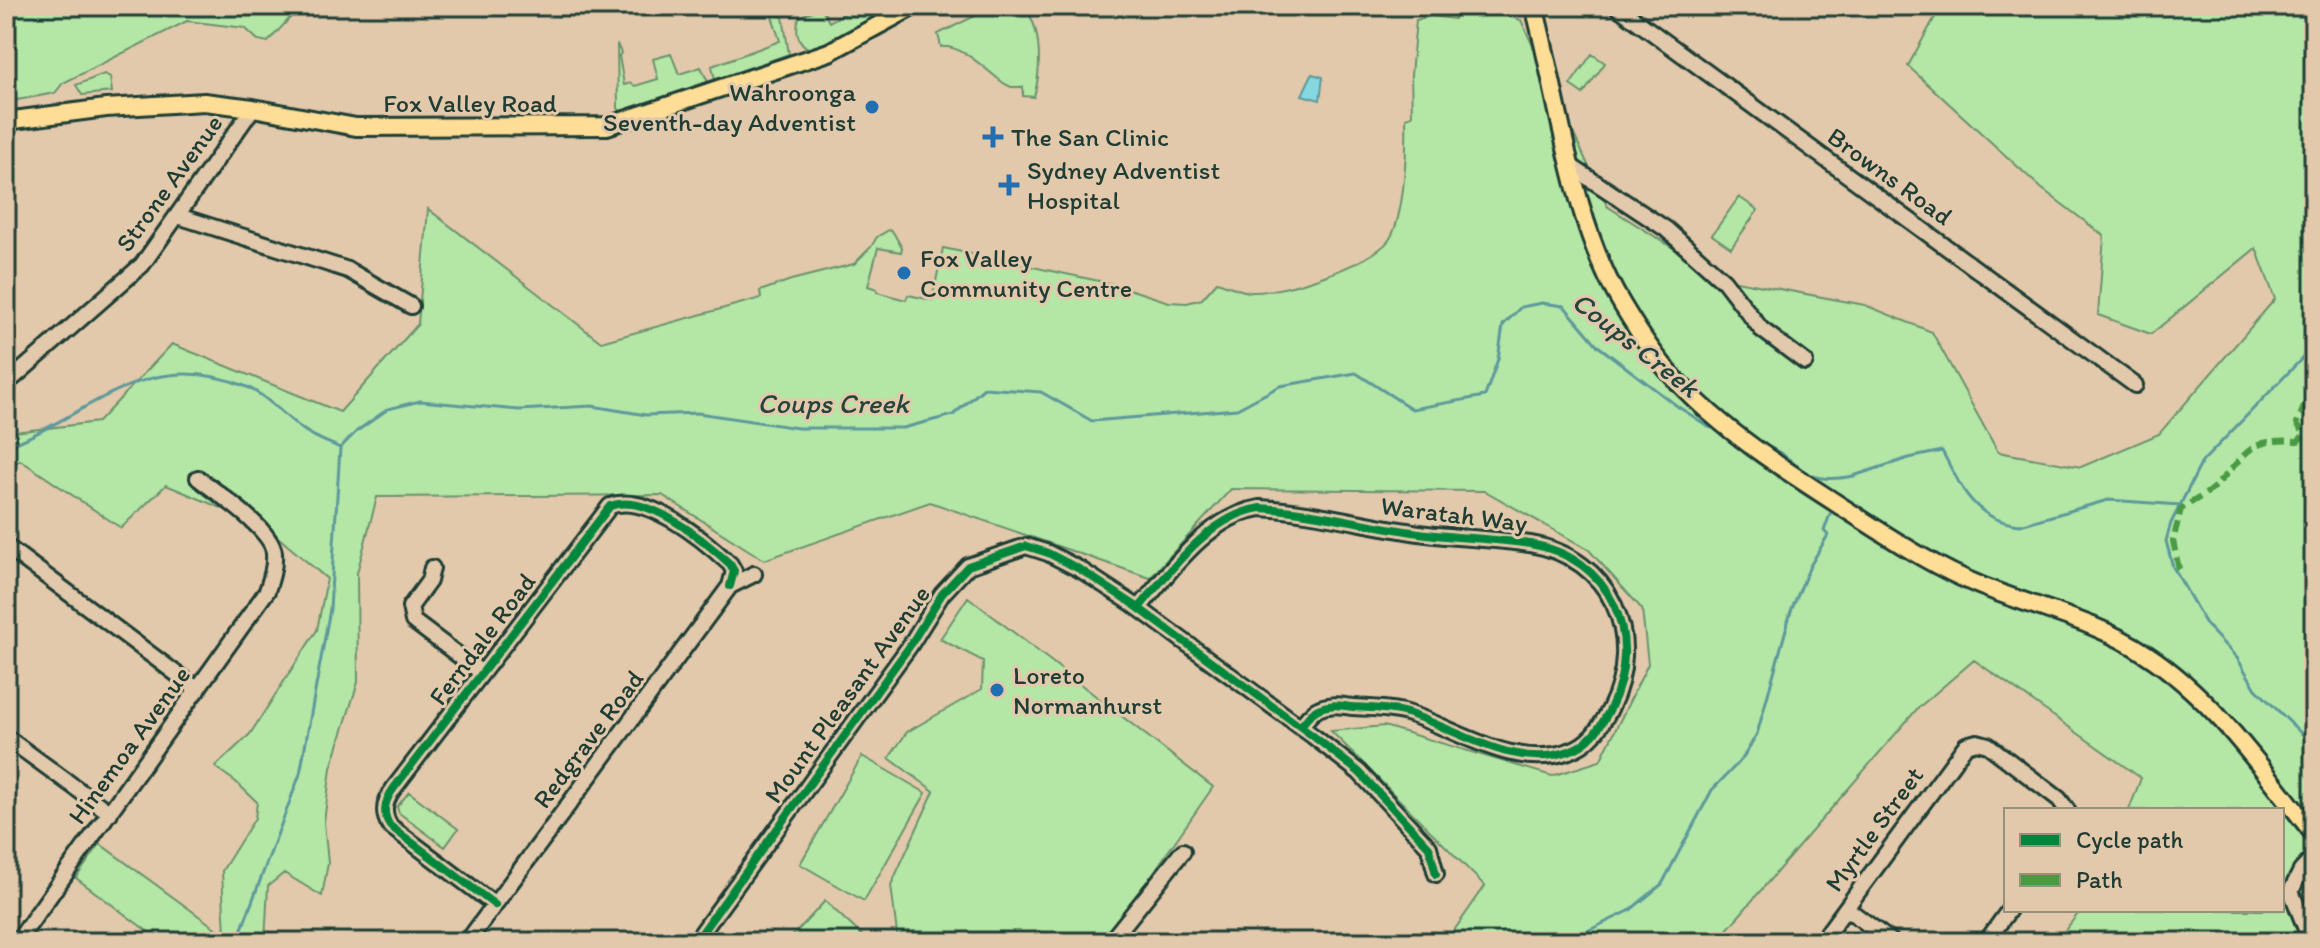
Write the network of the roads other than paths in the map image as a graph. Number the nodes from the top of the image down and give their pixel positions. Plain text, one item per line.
1 (914, 6) edge
2 (1534, 6) edge
3 (1616, 6) edge
4 (253, 108) junction
5 (6, 121) edge
6 (1572, 167) junction
7 (178, 216) junction
8 (411, 306) dead end
9 (1805, 362) dead end
10 (13, 378) dead end
11 (2135, 385) dead end
12 (198, 478) dead end
13 (6, 546) edge
14 (432, 568) dead end
15 (754, 574) dead end
16 (730, 586) junction
17 (1139, 608) junction
18 (482, 673) junction
19 (198, 690) junction
20 (1301, 726) junction
21 (6, 737) edge
22 (2066, 808) edge
23 (110, 813) junction
24 (2314, 834) edge
25 (1183, 851) dead end
26 (2314, 857) edge
27 (1436, 874) dead end
28 (495, 905) junction
29 (1846, 908) junction
30 (2008, 912) edge
31 (24, 940) edge
32 (467, 942) edge
33 (695, 942) edge
34 (1110, 942) edge
35 (1821, 942) edge
36 (1892, 942) edge
37 (1986, 942) edge
38 (2311, 942) edge

1 - 4 main road, Fox Valley Road
2 - 6 main road
3 - 11 street, Browns Road
4 - 5 main road, Fox Valley Road
4 - 7 street, Strone Avenue
6 - 9 street
6 - 24 main road
7 - 8 street
7 - 10 street, Strone Avenue
12 - 19 street, Hinemoa Avenue
13 - 19 street
14 - 18 street
15 - 16 street, Redgrave Road
16 - 18 street, Ferndale Road
16 - 28 street, Redgrave Road
17 - 20 street, Mount Pleasant Avenue
17 - 20 street, Waratah Way
17 - 33 street, Mount Pleasant Avenue
18 - 28 street, Ferndale Road
19 - 23 street, Hinemoa Avenue
20 - 27 street, Mount Pleasant Avenue
21 - 23 street
22 - 29 street, Myrtle Street
23 - 31 street, Hinemoa Avenue
25 - 34 street
26 - 38 street
28 - 32 street, Redgrave Road
29 - 35 street, Myrtle Street
29 - 36 street
30 - 37 street

